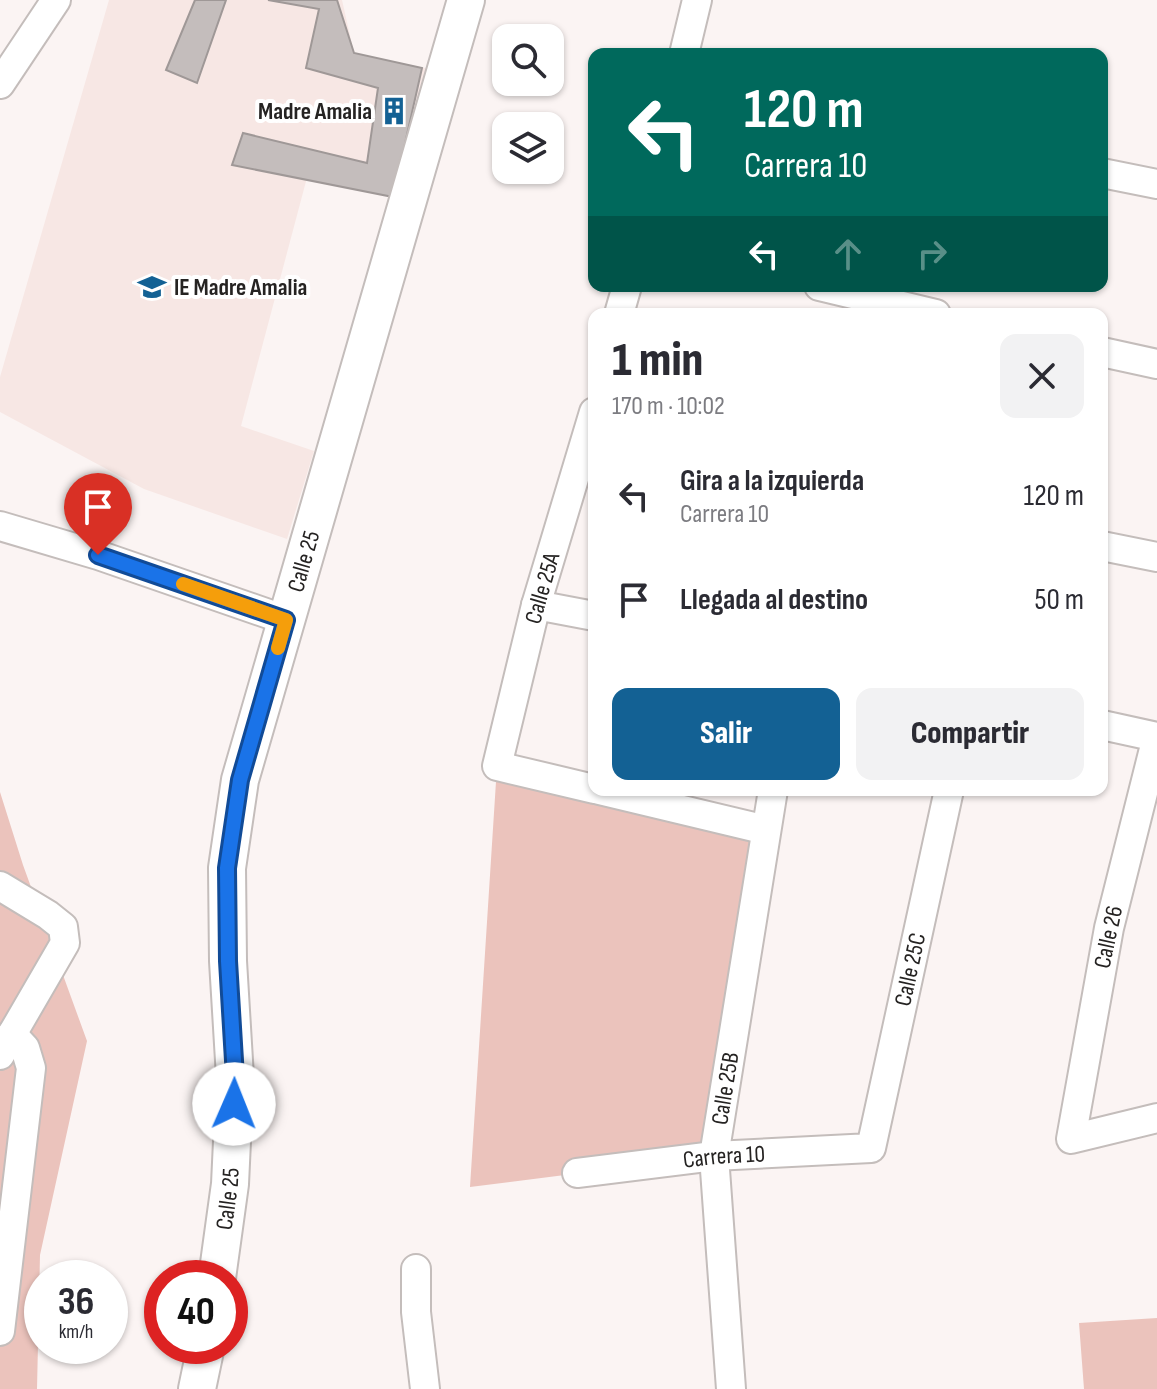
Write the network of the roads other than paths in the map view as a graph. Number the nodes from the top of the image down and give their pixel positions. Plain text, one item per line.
1 (56, 0) edge
2 (466, 0) edge
3 (697, 0) edge
4 (685, 48) edge
5 (0, 84) edge
6 (1108, 174) edge
7 (1157, 184) edge
8 (844, 292) edge
9 (911, 308) edge
10 (1108, 353) edge
11 (1157, 364) edge
12 (588, 442) edge
13 (0, 526) edge
14 (1108, 547) edge
15 (1157, 557) edge
16 (536, 605) junction
17 (588, 615) edge
18 (286, 620) junction
19 (1108, 726) edge
20 (1157, 737) edge
21 (588, 787) edge
22 (625, 796) edge
23 (772, 796) edge
24 (948, 796) edge
25 (766, 830) junction
26 (0, 886) edge
27 (6, 1044) edge
28 (1157, 1118) edge
29 (871, 1148) joint
30 (714, 1156) junction
31 (577, 1173) dead end
32 (219, 1260) edge
33 (416, 1269) dead end
34 (0, 1331) edge
35 (202, 1364) edge
36 (197, 1389) edge
37 (425, 1389) edge
38 (731, 1389) edge

1 - 5 street
2 - 18 street, Calle 25
3 - 4 street
6 - 7 street
8 - 9 street
10 - 11 street
12 - 16 street, Calle 25A
13 - 18 street
14 - 15 street
16 - 17 street
16 - 21 street, Calle 25A
18 - 32 street, Calle 25
19 - 20 street
20 - 28 street, Calle 26
22 - 25 street
23 - 25 street, Calle 25B
24 - 29 street, Calle 25C
25 - 30 street, Calle 25B
26 - 27 street
27 - 34 street
29 - 30 street, Carrera 10
30 - 31 street, Carrera 10
30 - 38 street, Calle 25B
33 - 37 street
35 - 36 street

